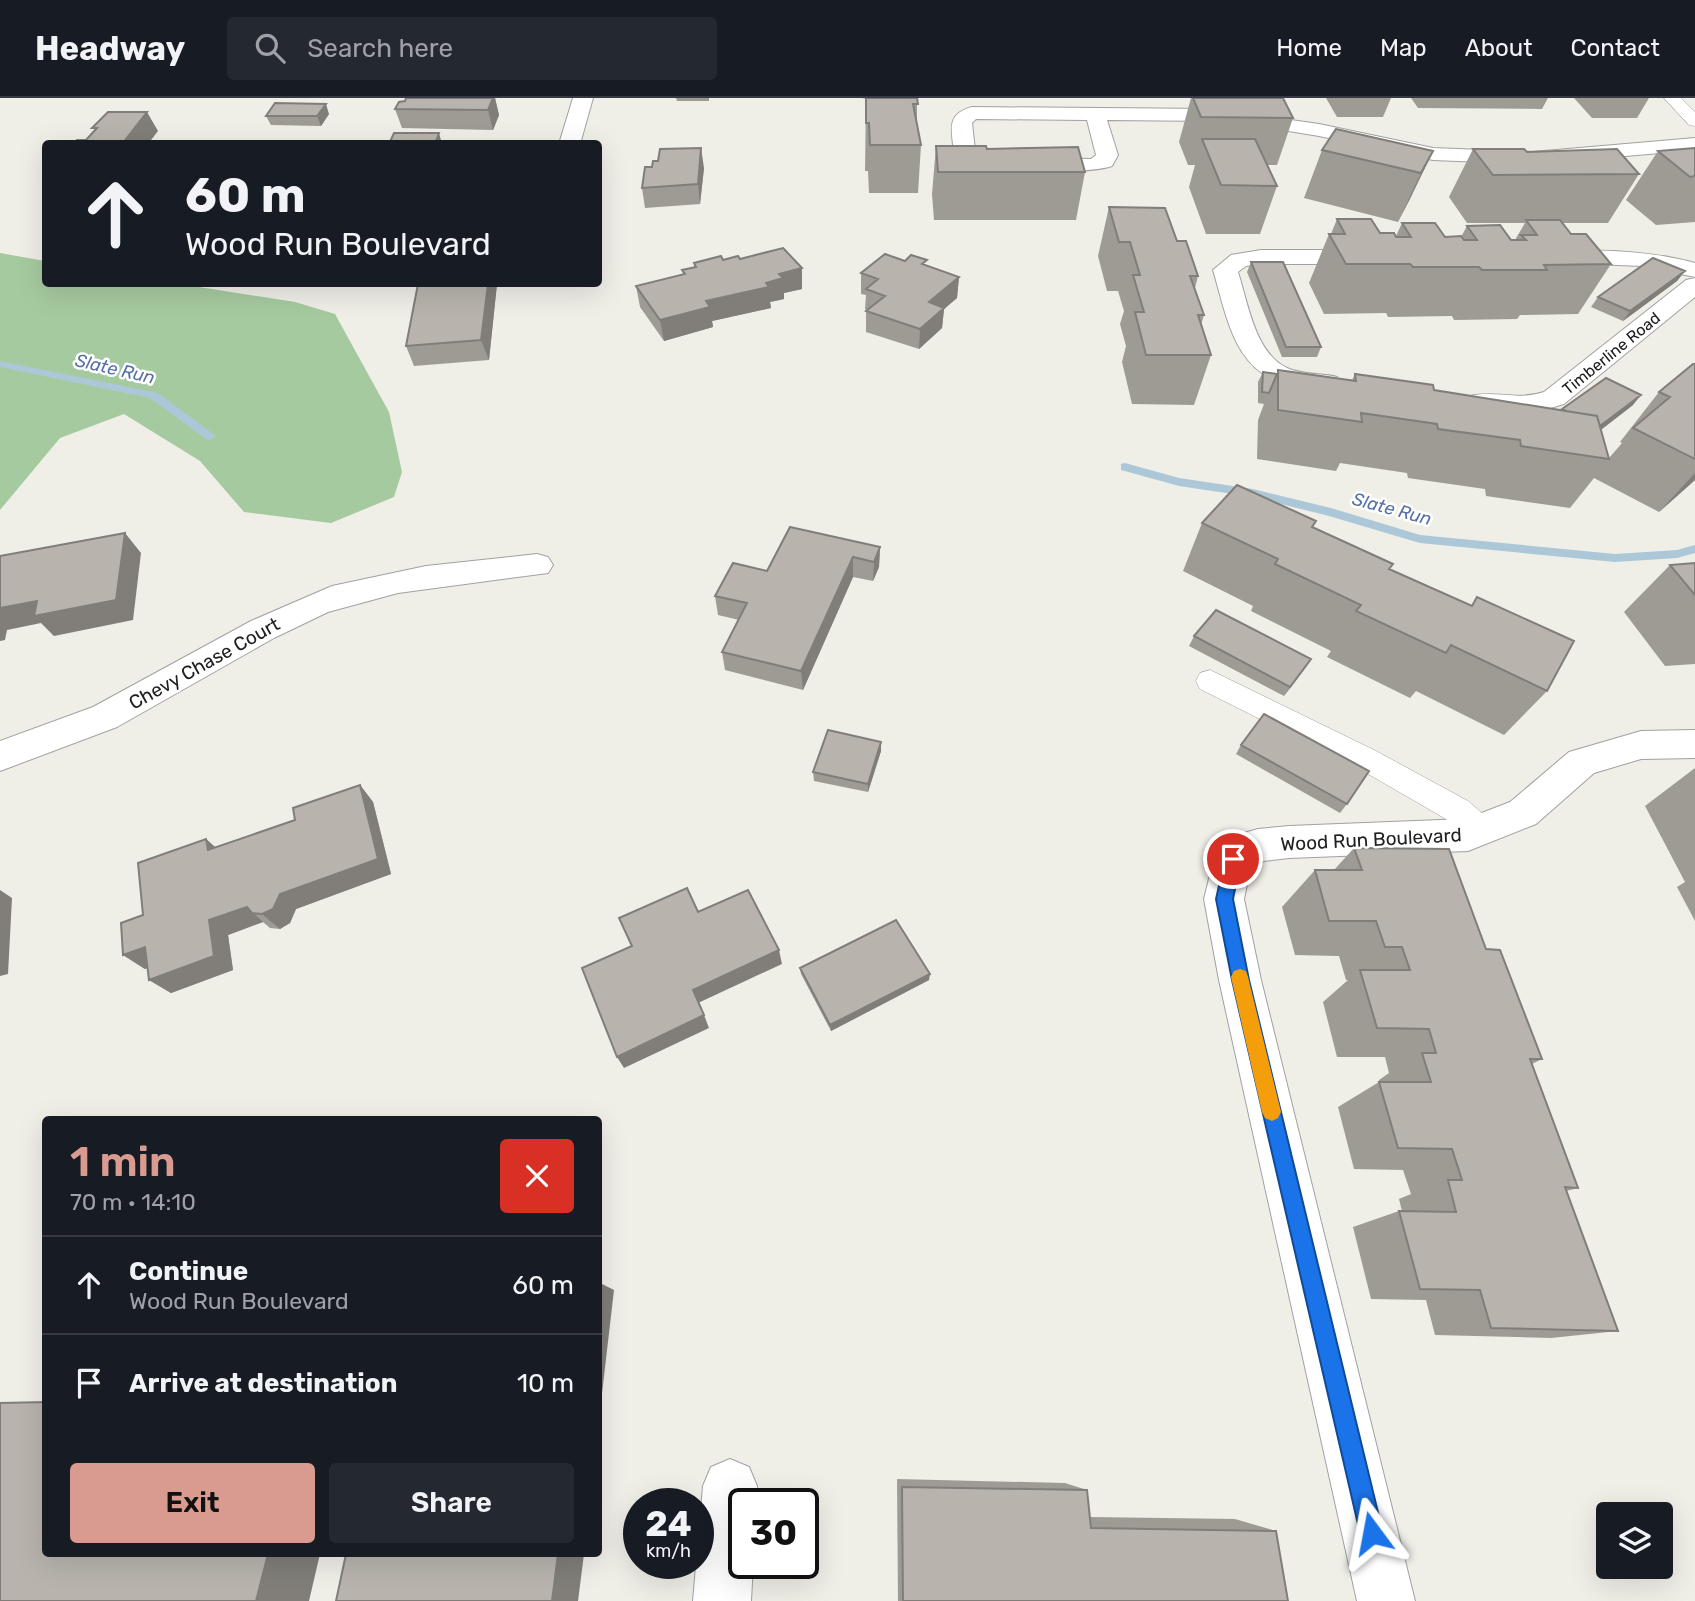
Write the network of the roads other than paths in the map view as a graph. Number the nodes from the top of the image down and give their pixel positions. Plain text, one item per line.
1 (583, 98) edge
2 (1672, 98) edge
3 (1095, 114) junction
4 (1695, 121) edge
5 (570, 140) edge
6 (1695, 144) edge
7 (1400, 257) edge
8 (1525, 257) edge
9 (1695, 270) edge
10 (1695, 285) edge
11 (1352, 386) edge
12 (1457, 399) edge
13 (537, 565) dead end
14 (1210, 681) dead end
15 (1695, 744) edge
16 (0, 756) edge
17 (1480, 830) junction
18 (730, 1486) dead end
19 (722, 1601) edge
20 (1386, 1601) edge

1 - 5 street
2 - 4 lane
3 - 3 street
3 - 6 street
7 - 11 street
8 - 9 street
10 - 12 street, Timberline Road
13 - 16 street, Chevy Chase Court
14 - 17 lane
15 - 17 street, Wood Run Boulevard
17 - 20 street, Wood Run Boulevard
18 - 19 street

